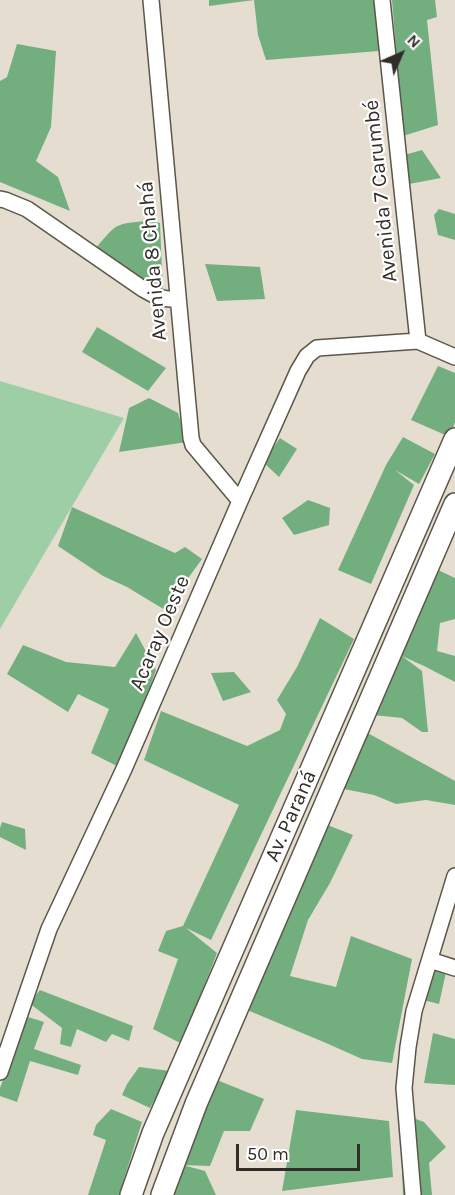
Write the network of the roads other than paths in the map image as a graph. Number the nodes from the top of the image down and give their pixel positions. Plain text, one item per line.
1 (151, 0) edge
2 (382, 0) edge
3 (0, 199) edge
4 (178, 299) junction
5 (418, 341) junction
6 (455, 357) edge
7 (455, 439) edge
8 (240, 501) junction
9 (455, 504) edge
10 (455, 876) edge
11 (430, 960) junction
12 (455, 968) edge
13 (203, 1018) junction
14 (229, 1028) junction
15 (0, 1072) edge
16 (131, 1195) edge
17 (162, 1195) edge
18 (412, 1195) edge

1 - 4 street, Avenida 8 Chahá
2 - 5 street, Avenida 7 Carumbé
3 - 4 street
4 - 8 street, Avenida 8 Chahá
5 - 6 street, Acaray Oeste
5 - 8 street, Acaray Oeste
7 - 13 street, Av. Paraná
8 - 15 street, Acaray Oeste
9 - 14 street, Av. Paraná
10 - 11 street
11 - 12 street
11 - 18 street
13 - 14 street
13 - 16 street, Av. Paraná
14 - 17 street, Av. Paraná

